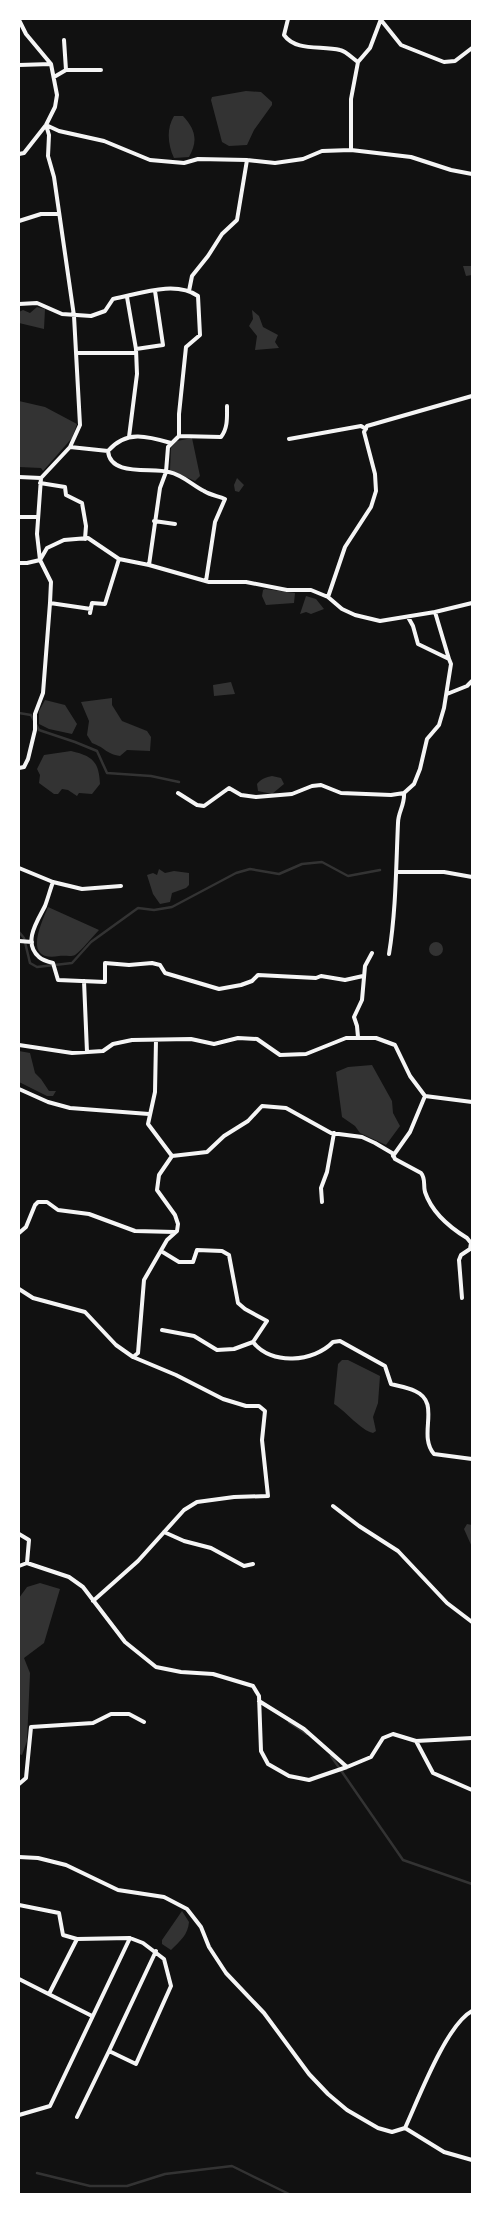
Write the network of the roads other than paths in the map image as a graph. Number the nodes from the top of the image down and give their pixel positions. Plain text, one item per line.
1 (288, 19) edge
2 (381, 19) edge
3 (19, 20) edge
4 (64, 40) dead end
5 (472, 48) edge
6 (358, 62) junction
7 (51, 64) junction
8 (19, 65) edge
9 (66, 70) junction
10 (101, 70) dead end
11 (54, 77) junction
12 (46, 125) junction
13 (351, 150) junction
14 (19, 154) edge
15 (247, 160) junction
16 (472, 174) edge
17 (59, 214) junction
18 (19, 221) edge
19 (155, 291) junction
20 (189, 291) junction
21 (126, 297) junction
22 (19, 304) edge
23 (74, 316) junction
24 (136, 351) junction
25 (76, 353) junction
26 (472, 396) edge
27 (227, 406) dead end
28 (366, 428) junction
29 (179, 436) junction
30 (129, 437) junction
31 (290, 439) dead end
32 (171, 443) junction
33 (70, 447) junction
34 (108, 451) junction
35 (166, 472) junction
36 (19, 477) edge
37 (41, 478) junction
38 (40, 484) junction
39 (19, 517) edge
40 (38, 517) junction
41 (154, 521) junction
42 (175, 524) dead end
43 (85, 539) junction
44 (119, 559) junction
45 (40, 560) junction
46 (19, 563) edge
47 (149, 565) junction
48 (206, 582) junction
49 (328, 597) junction
50 (50, 603) junction
51 (472, 603) edge
52 (435, 612) junction
53 (408, 617) junction
54 (449, 659) junction
55 (472, 681) edge
56 (446, 694) junction
57 (19, 768) edge
58 (178, 793) dead end
59 (404, 793) junction
60 (19, 868) edge
61 (396, 872) junction
62 (472, 877) edge
63 (53, 882) junction
64 (120, 886) dead end
65 (19, 942) edge
66 (32, 942) junction
67 (372, 952) dead end
68 (389, 954) dead end
69 (363, 976) junction
70 (84, 981) junction
71 (358, 1037) junction
72 (156, 1040) junction
73 (19, 1045) edge
74 (87, 1052) junction
75 (19, 1089) edge
76 (426, 1096) junction
77 (472, 1102) edge
78 (149, 1114) junction
79 (334, 1134) junction
80 (172, 1156) junction
81 (393, 1156) junction
82 (322, 1202) dead end
83 (19, 1232) edge
84 (175, 1232) junction
85 (161, 1251) junction
86 (19, 1290) edge
87 (462, 1298) dead end
88 (162, 1330) dead end
89 (253, 1342) junction
90 (133, 1357) junction
91 (472, 1459) edge
92 (333, 1506) dead end
93 (164, 1532) junction
94 (19, 1534) edge
95 (27, 1563) junction
96 (253, 1564) dead end
97 (19, 1566) edge
98 (93, 1601) junction
99 (472, 1622) edge
100 (259, 1701) junction
101 (144, 1722) dead end
102 (472, 1738) edge
103 (416, 1741) junction
104 (347, 1767) junction
105 (19, 1784) edge
106 (472, 1790) edge
107 (19, 1857) edge
108 (19, 1904) edge
109 (130, 1938) junction
110 (77, 1939) junction
111 (156, 1951) junction
112 (19, 1980) edge
113 (49, 1994) junction
114 (472, 2011) edge
115 (92, 2016) junction
116 (109, 2051) junction
117 (19, 2115) edge
118 (77, 2117) dead end
119 (405, 2128) junction
120 (472, 2160) edge

1 - 6 street
2 - 5 street
2 - 6 street
3 - 7 street
4 - 9 street
6 - 13 street
7 - 8 street
7 - 11 street
9 - 10 street
9 - 11 street
11 - 12 street
12 - 14 street
12 - 15 street
12 - 17 street
13 - 15 street
13 - 16 street
15 - 20 street
17 - 18 street
17 - 23 street
19 - 20 street
19 - 21 street
19 - 24 street
20 - 29 street
21 - 23 street
21 - 24 street
22 - 23 street
23 - 25 street
24 - 25 street
24 - 30 street
25 - 33 street
26 - 28 street
27 - 29 street
28 - 31 street
28 - 49 street
29 - 32 street
30 - 32 street
30 - 34 street
32 - 35 street
33 - 34 street
33 - 37 street
34 - 35 street
35 - 41 street
35 - 48 street
36 - 37 street
37 - 38 street
38 - 40 street
38 - 43 street
39 - 40 street
40 - 45 street
41 - 42 street
41 - 47 street
43 - 44 street
43 - 45 street
44 - 47 street
44 - 50 street
45 - 46 street
45 - 50 street
47 - 48 street
48 - 49 street
49 - 53 street
50 - 57 street
51 - 52 street
52 - 53 street
52 - 54 street
53 - 54 street
54 - 56 street
55 - 56 street
56 - 59 street
58 - 59 street
59 - 61 street
60 - 63 street
61 - 62 street
61 - 68 street
63 - 64 street
63 - 66 street
65 - 66 street
66 - 70 street
67 - 69 street
69 - 70 street
69 - 71 street
70 - 74 street
71 - 72 street
71 - 76 street
72 - 74 street
72 - 78 street
73 - 74 street
75 - 78 street
76 - 77 street
76 - 81 street
78 - 80 street
79 - 80 street
79 - 81 street
79 - 82 street
80 - 84 street
81 - 87 street
83 - 84 street
84 - 85 street
85 - 89 street
85 - 90 street
86 - 90 street
88 - 89 street
89 - 91 street
90 - 93 street
92 - 99 street
93 - 96 street
93 - 98 street
94 - 95 street
95 - 97 street
95 - 98 street
98 - 100 street
100 - 104 street
100 - 104 street
101 - 105 street
102 - 103 street
103 - 104 street
103 - 106 street
107 - 119 street
108 - 110 street
109 - 110 street
109 - 111 street
109 - 115 street
110 - 113 street
111 - 116 street
111 - 116 street
112 - 113 street
113 - 115 street
114 - 119 street
115 - 117 street
116 - 118 street
119 - 120 street

